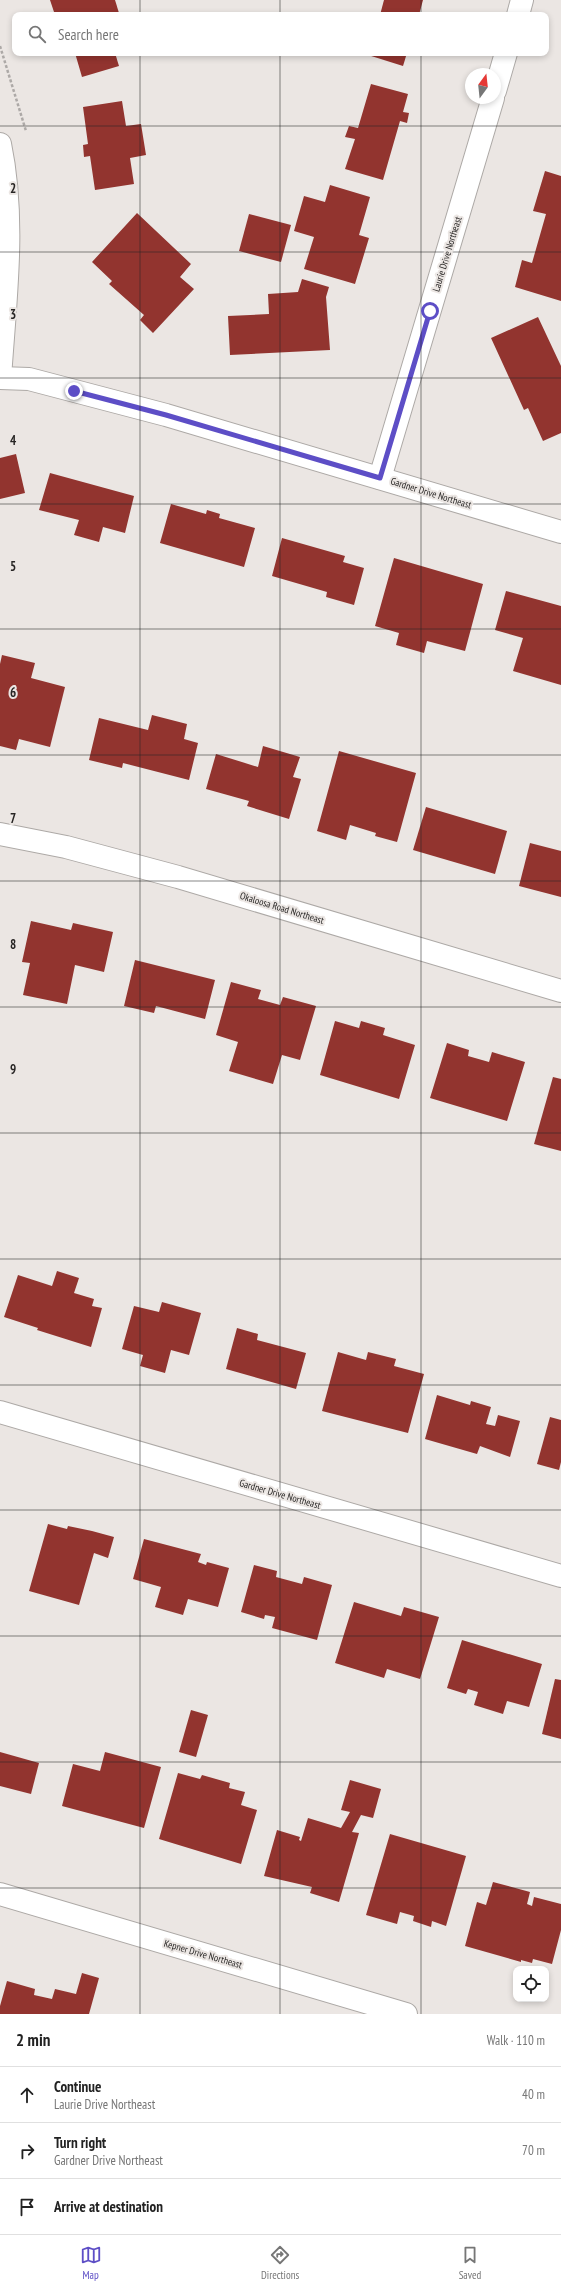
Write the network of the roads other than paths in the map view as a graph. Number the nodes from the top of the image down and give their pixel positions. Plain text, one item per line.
1 (522, 0) edge
2 (519, 12) edge
3 (505, 56) edge
4 (501, 70) edge
5 (491, 104) edge
6 (0, 144) edge
7 (0, 378) edge
8 (380, 478) junction
9 (561, 532) edge
10 (0, 834) edge
11 (561, 991) edge
12 (0, 1412) edge
13 (561, 1576) edge
14 (0, 1894) edge
15 (406, 2014) edge

1 - 2 street
3 - 4 street
5 - 8 street, Laurie Drive Northeast
6 - 7 street
7 - 8 street, Gardner Drive Northeast
8 - 9 street, Gardner Drive Northeast
10 - 11 street, Okaloosa Road Northeast
12 - 13 street, Gardner Drive Northeast
14 - 15 street, Kepner Drive Northeast

